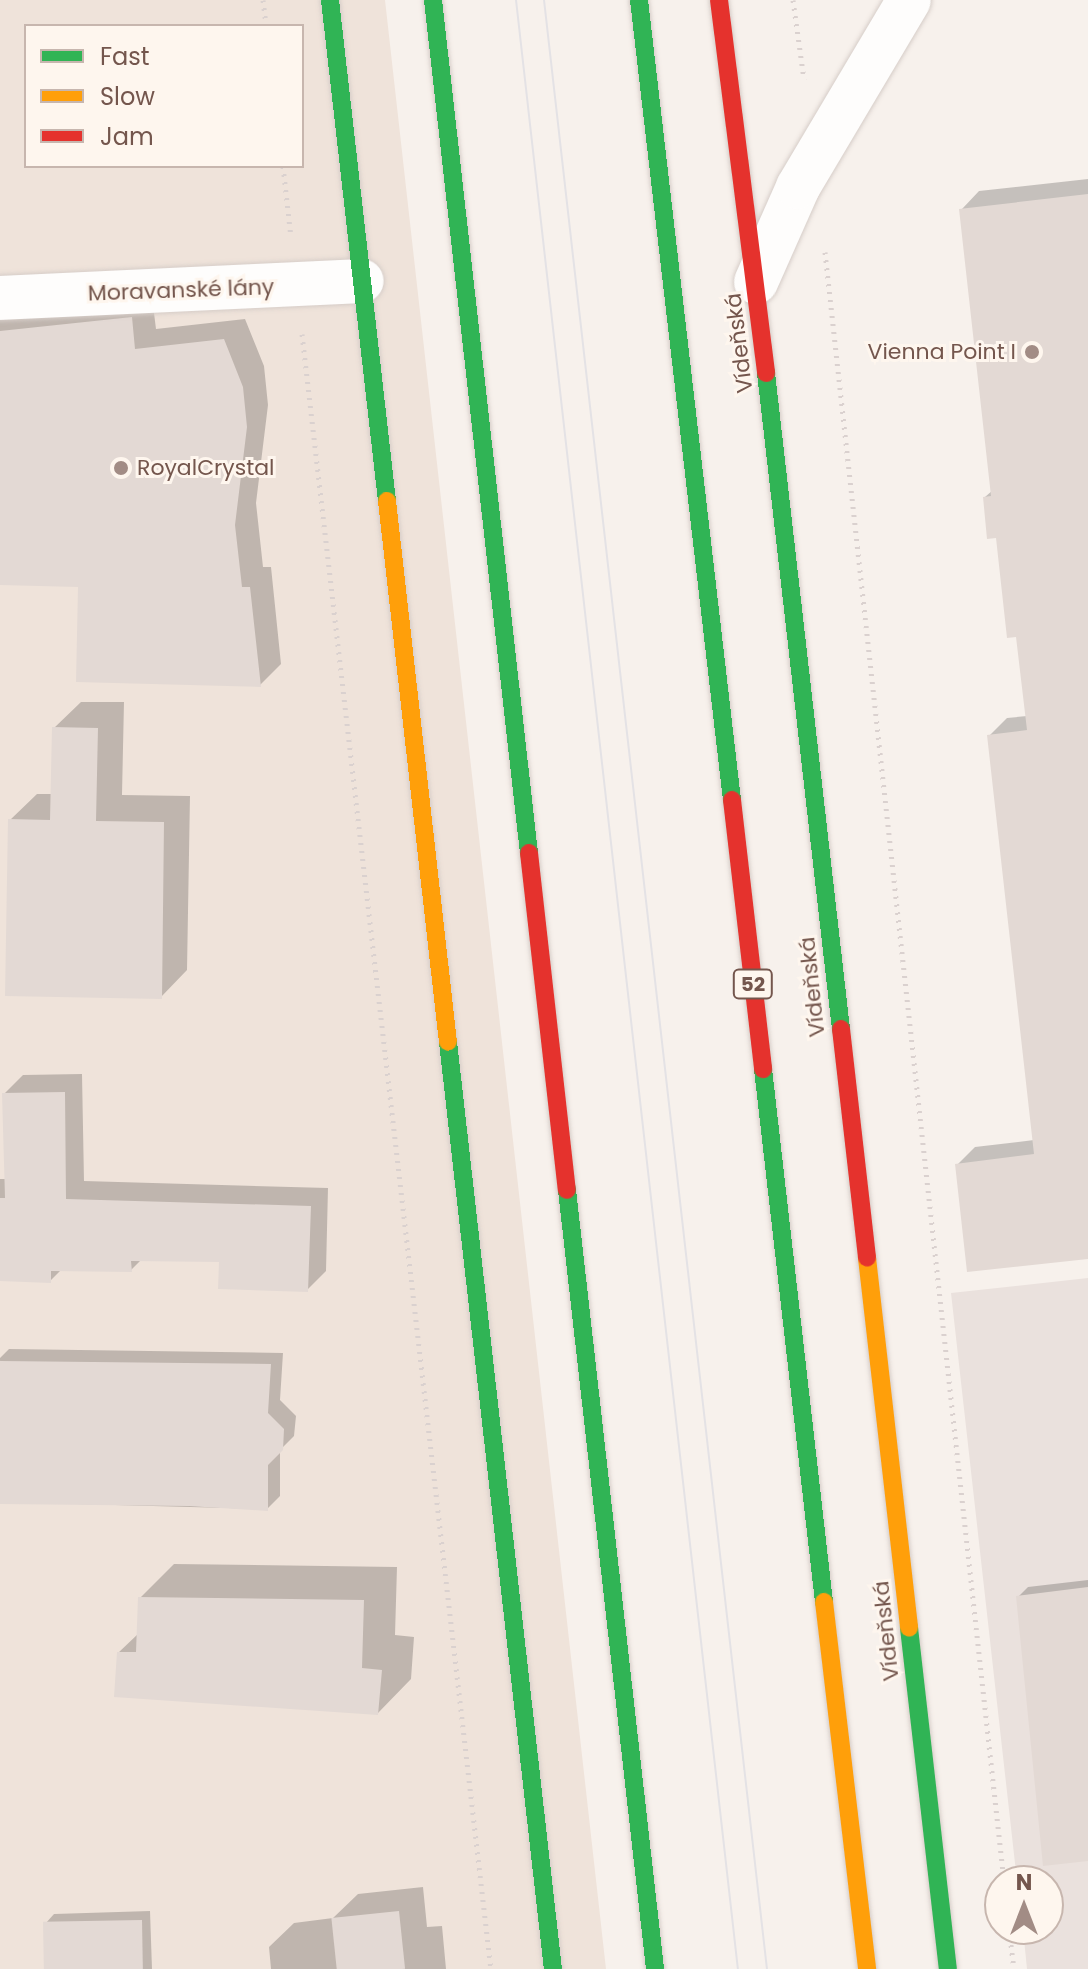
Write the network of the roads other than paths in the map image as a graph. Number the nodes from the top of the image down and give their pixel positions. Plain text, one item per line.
1 (330, 0) edge
2 (433, 0) edge
3 (639, 0) edge
4 (719, 0) edge
5 (909, 0) edge
6 (362, 281) junction
7 (756, 282) junction
8 (0, 298) edge
9 (553, 1969) edge
10 (655, 1969) edge
11 (867, 1969) edge
12 (948, 1969) edge

1 - 6 main road
2 - 10 main road
3 - 11 main road, 52
4 - 7 main road, Vídeňská
5 - 7 street
6 - 8 street, Moravanské lány
6 - 9 main road
7 - 12 main road, Vídeňská

